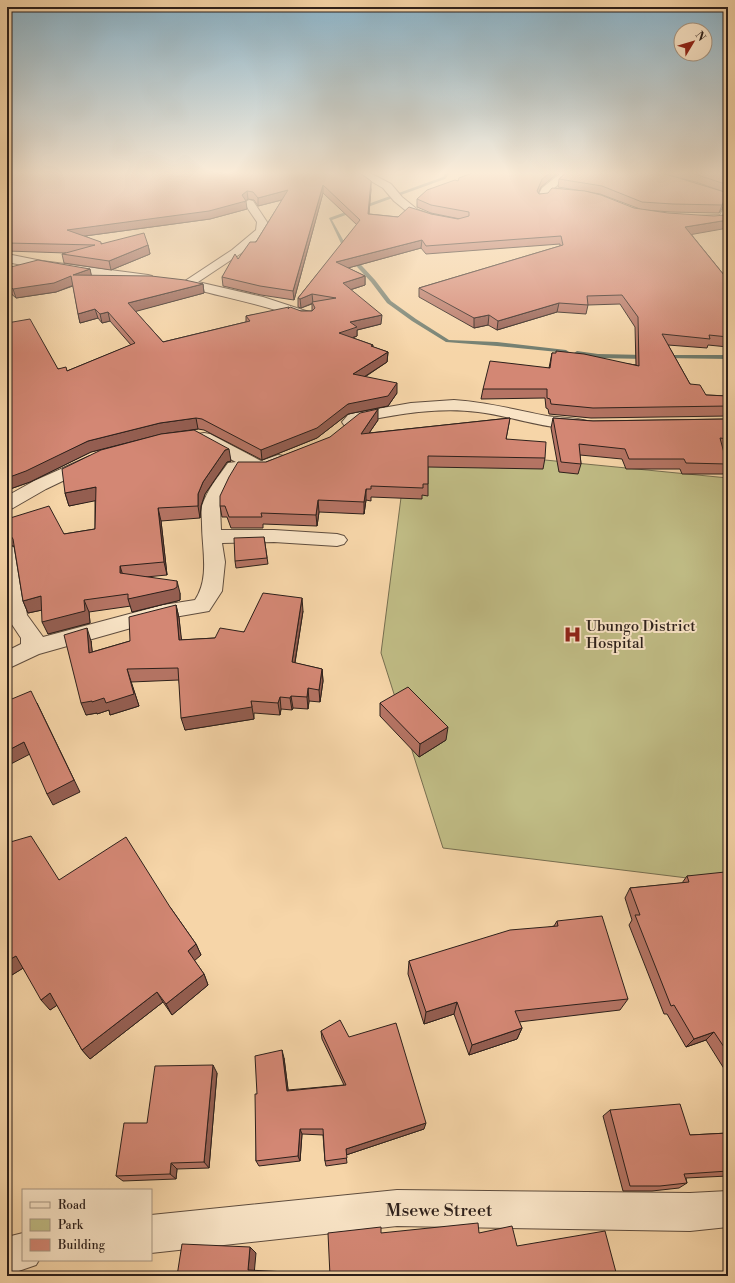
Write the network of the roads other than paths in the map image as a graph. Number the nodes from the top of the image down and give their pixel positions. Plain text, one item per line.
1 (259, 233) edge
2 (7, 258) edge
3 (158, 280) edge
4 (173, 282) edge
5 (188, 283) junction
6 (307, 316) edge
7 (596, 425) edge
8 (336, 433) edge
9 (190, 436) edge
10 (295, 454) edge
11 (105, 455) edge
12 (261, 468) junction
13 (7, 504) edge
14 (212, 537) junction
15 (337, 540) dead end
16 (7, 552) edge
17 (32, 648) junction
18 (7, 661) edge
19 (728, 1209) edge
20 (152, 1234) edge
21 (22, 1252) edge
22 (7, 1256) edge

1 - 5 street
2 - 3 street
4 - 5 street
5 - 6 street
7 - 8 street
9 - 12 street
10 - 12 street
11 - 13 street
12 - 14 street
14 - 15 street
14 - 17 street
16 - 17 street
17 - 18 street
19 - 20 street, Msewe Street
21 - 22 street

